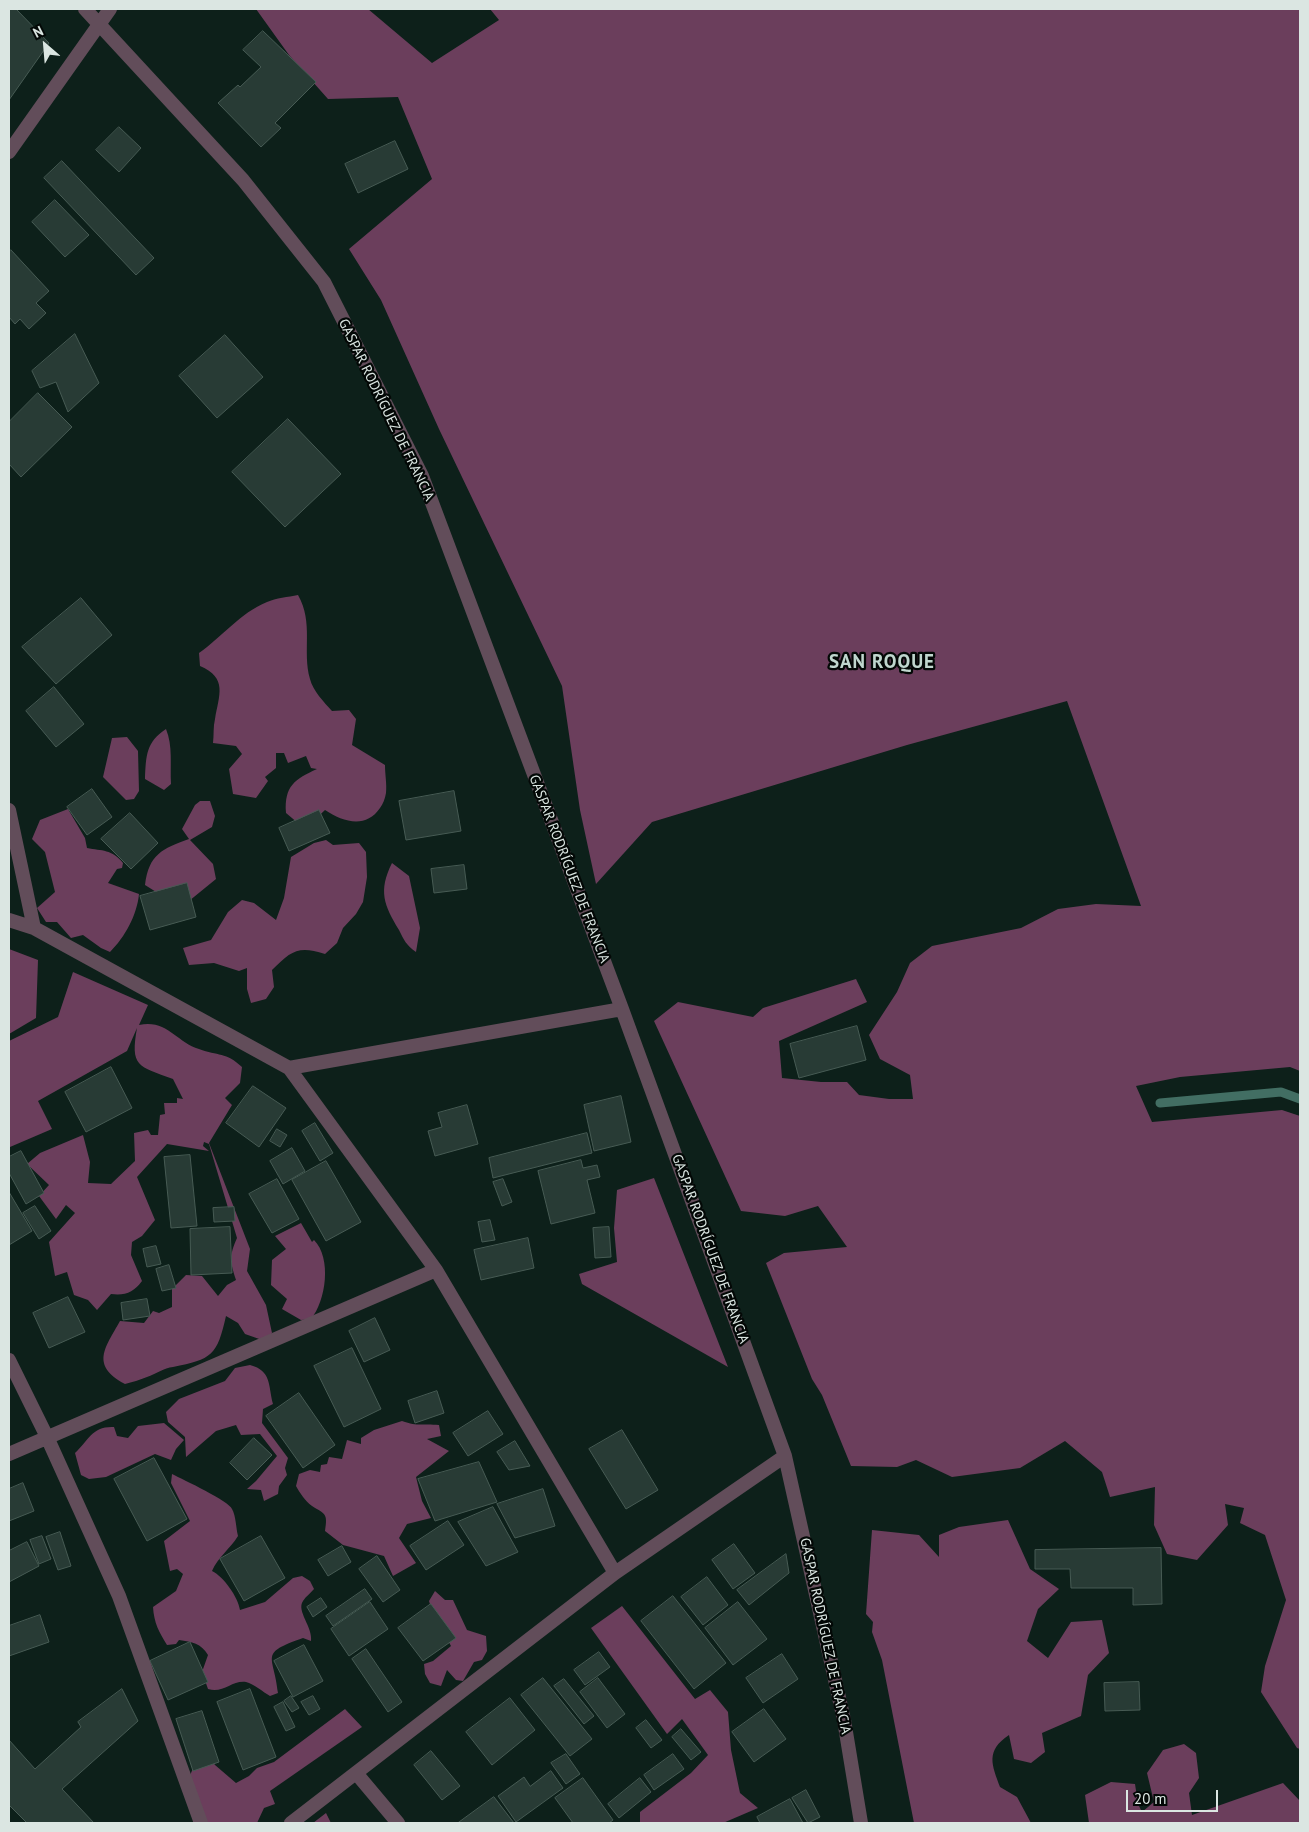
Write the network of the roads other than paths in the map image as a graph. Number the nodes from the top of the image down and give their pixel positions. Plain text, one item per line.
1 (85, 9) edge
2 (110, 9) edge
3 (100, 23) junction
4 (9, 152) edge
5 (9, 810) edge
6 (9, 920) edge
7 (34, 928) junction
8 (622, 1009) junction
9 (289, 1068) junction
10 (436, 1270) junction
11 (9, 1360) edge
12 (47, 1437) junction
13 (9, 1454) edge
14 (785, 1456) junction
15 (615, 1573) junction
16 (356, 1773) junction
17 (201, 1823) edge
18 (291, 1823) edge
19 (398, 1823) edge
20 (861, 1823) edge

1 - 3 street, GASPAR RODRÍGUEZ DE FRANCIA
2 - 3 street
3 - 4 street
3 - 8 street, GASPAR RODRÍGUEZ DE FRANCIA
5 - 7 street
6 - 7 street
7 - 9 street
8 - 9 street
8 - 14 street, GASPAR RODRÍGUEZ DE FRANCIA
9 - 10 street
10 - 12 street
10 - 15 street
11 - 12 street
12 - 13 street
12 - 17 street
14 - 15 street
14 - 20 street, GASPAR RODRÍGUEZ DE FRANCIA
15 - 16 street
16 - 18 street
16 - 19 street

